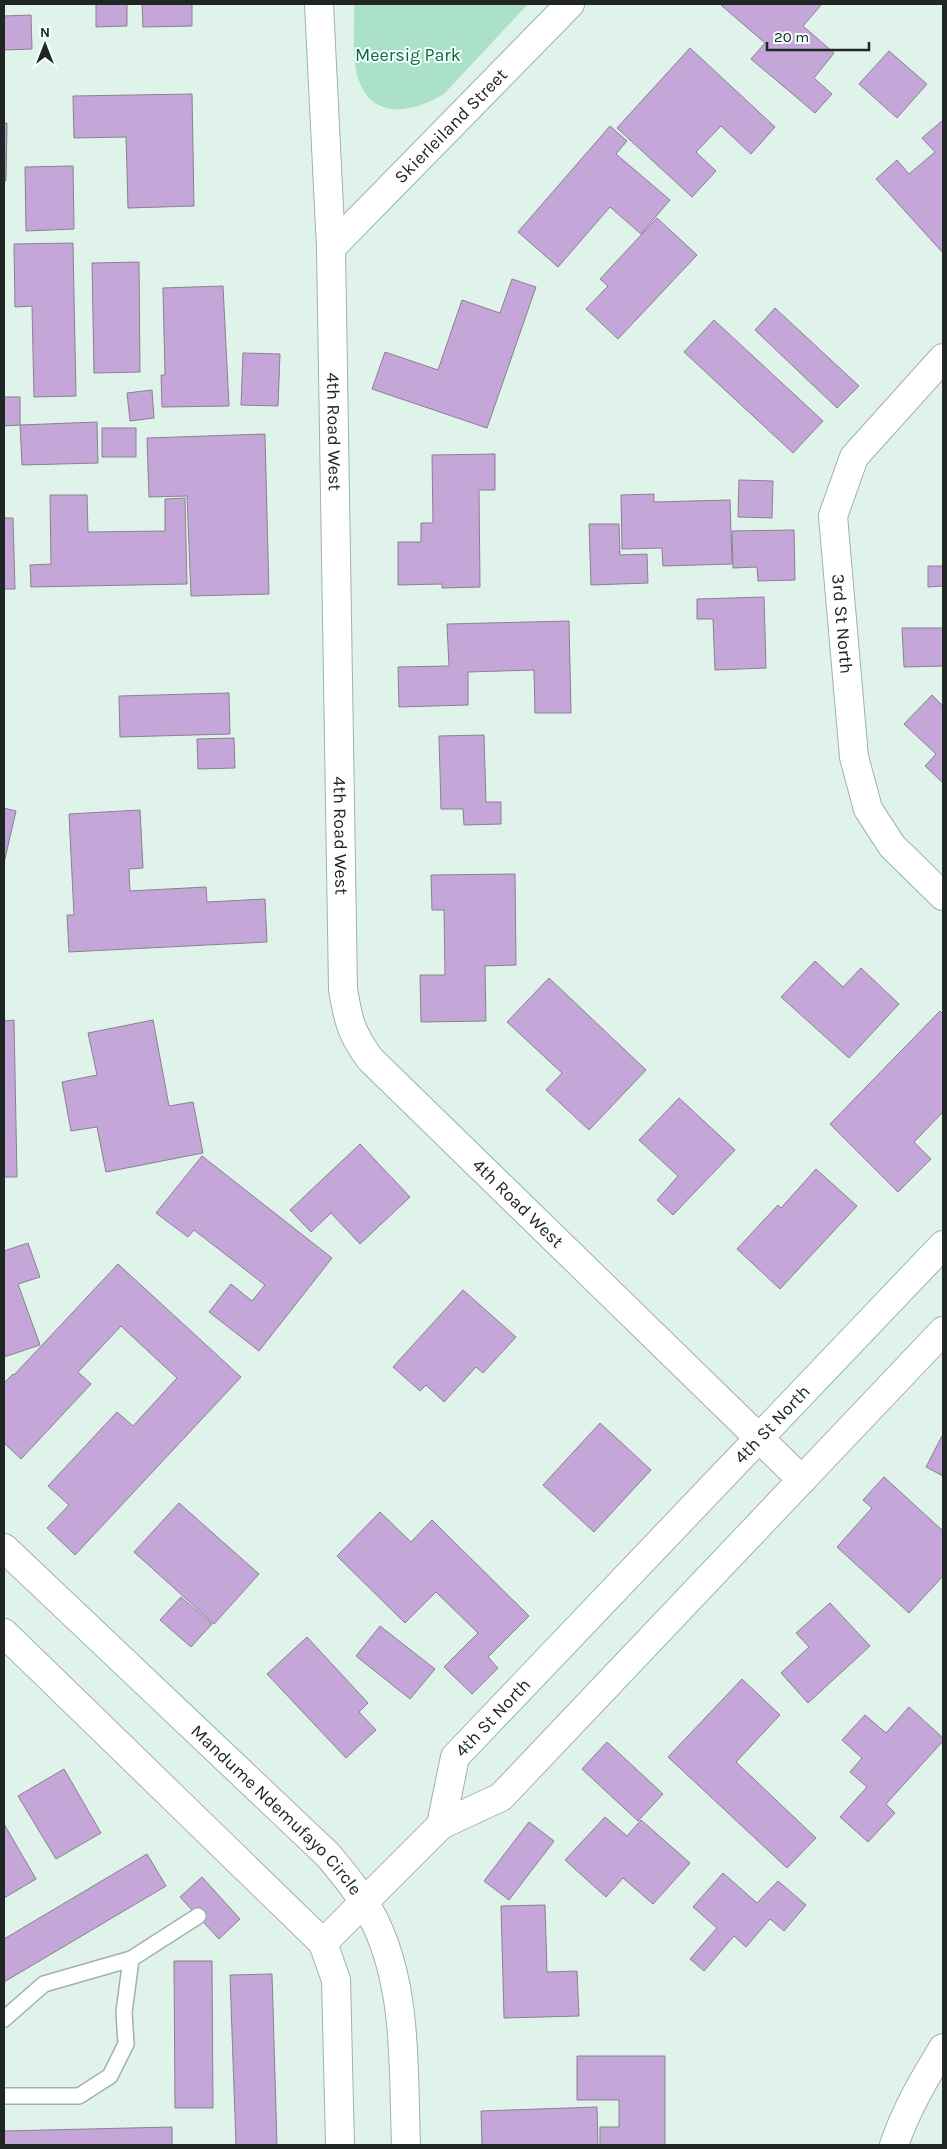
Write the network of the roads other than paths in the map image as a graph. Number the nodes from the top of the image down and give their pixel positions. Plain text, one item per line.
1 (320, 4) edge
2 (570, 4) edge
3 (331, 248) junction
4 (943, 358) edge
5 (943, 896) edge
6 (943, 1245) edge
7 (943, 1331) edge
8 (760, 1437) junction
9 (802, 1480) junction
10 (4, 1548) edge
11 (4, 1633) edge
12 (441, 1825) junction
13 (364, 1903) junction
14 (198, 1916) dead end
15 (323, 1943) junction
16 (132, 1959) junction
17 (4, 2019) edge
18 (943, 2048) edge
19 (933, 2083) edge
20 (4, 2096) edge
21 (340, 2145) edge
22 (406, 2145) edge
23 (894, 2145) edge

1 - 3 street, 4th Road West
2 - 3 street, Skierleiland Street
3 - 8 street, 4th Road West
4 - 5 street, 3rd St North
6 - 8 street, 4th St North
7 - 9 street
8 - 9 street, 4th Road West
8 - 12 street, 4th St North
9 - 12 street
10 - 13 street, Mandume Ndemufayo Circle
11 - 15 street
12 - 13 street
13 - 15 street
13 - 22 street, Mandume Ndemufayo Circle
14 - 16 lane
15 - 21 street
16 - 17 lane
16 - 20 lane
18 - 19 street
19 - 23 street

